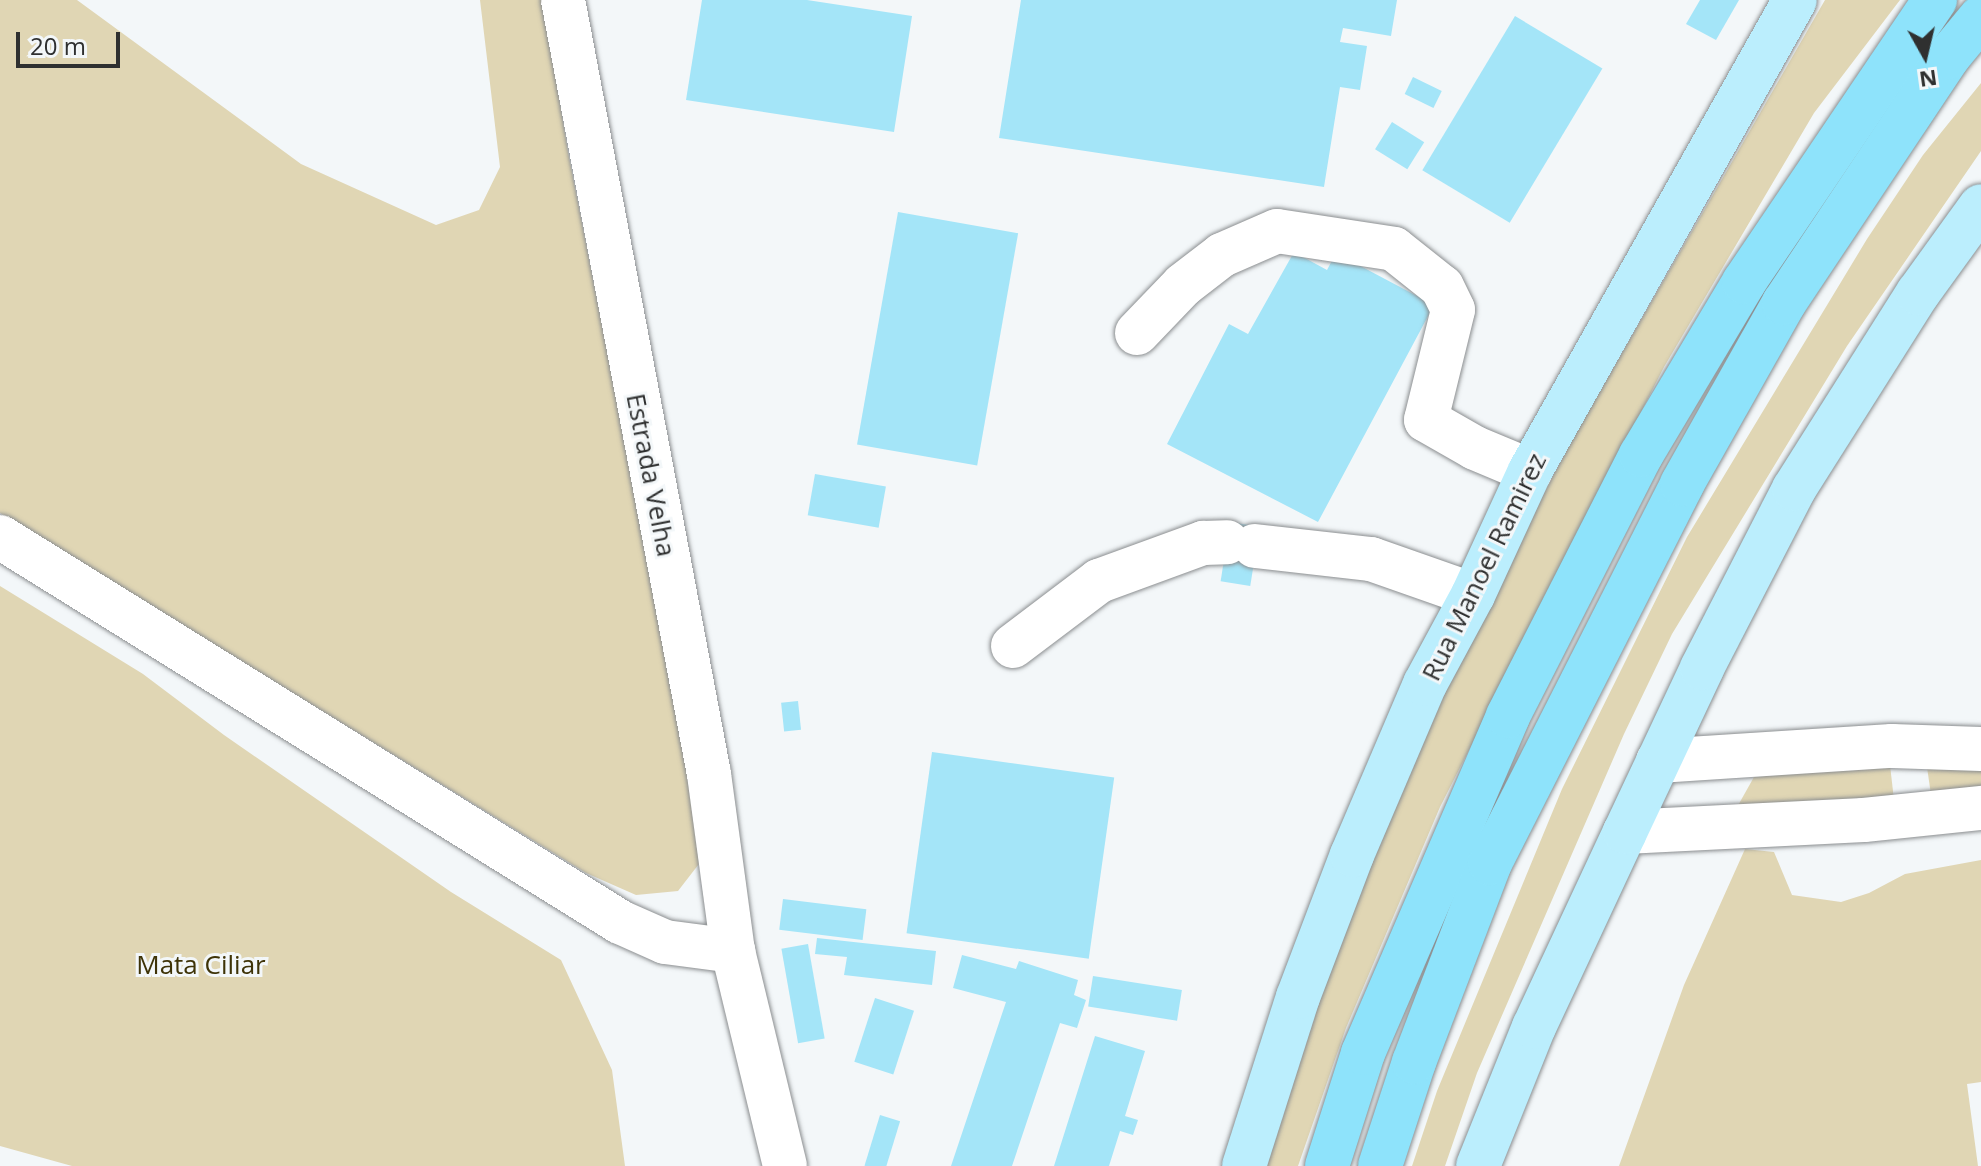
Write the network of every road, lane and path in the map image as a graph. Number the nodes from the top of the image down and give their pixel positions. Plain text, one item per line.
1 (563, 0) edge
2 (1795, 0) edge
3 (1935, 0) edge
4 (1981, 17) edge
5 (1981, 206) edge
6 (1137, 333) dead end
7 (1530, 471) junction
8 (0, 537) edge
9 (1473, 595) junction
10 (1013, 646) dead end
11 (1981, 749) edge
12 (1658, 761) junction
13 (1981, 808) edge
14 (1625, 832) junction
15 (733, 951) junction
16 (785, 1166) edge
17 (1244, 1166) edge
18 (1327, 1166) edge
19 (1380, 1166) edge
20 (1478, 1166) edge

1 - 15 street, Estrada Velha
2 - 7 main road, Rua Manoel Ramirez
3 - 18 highway
4 - 19 highway
5 - 12 main road
6 - 7 street
7 - 9 main road, Rua Manoel Ramirez
8 - 15 street
9 - 10 street
9 - 17 main road, Rua Manoel Ramirez
11 - 12 street
12 - 14 main road
13 - 14 street
14 - 20 main road
15 - 16 street, Estrada Velha

